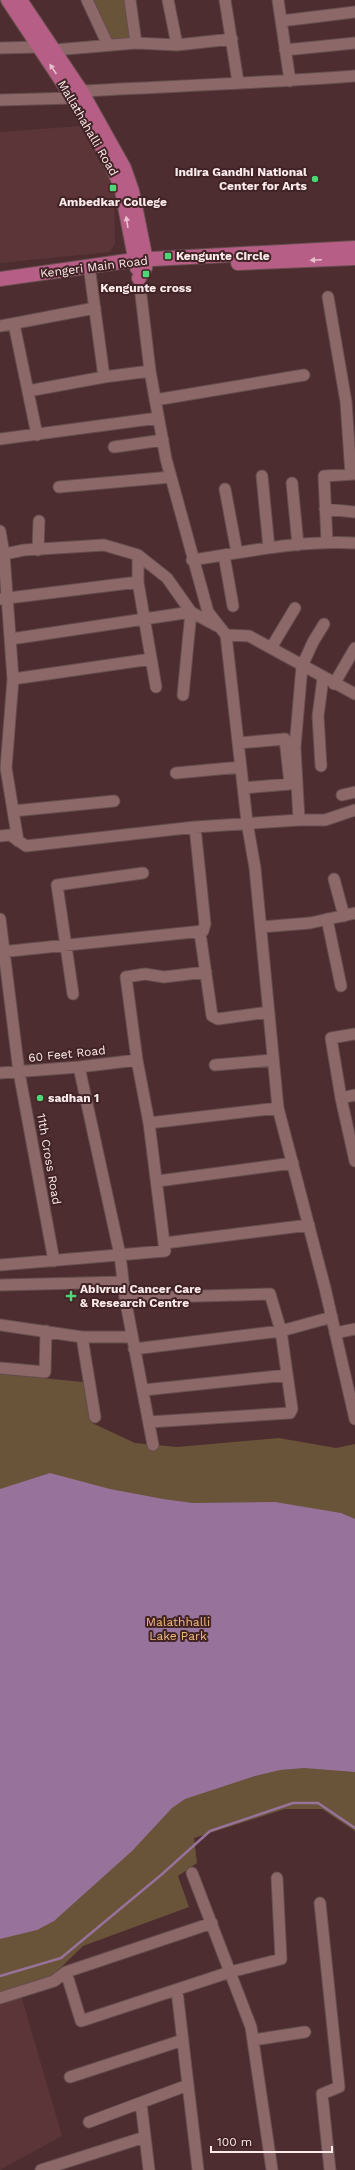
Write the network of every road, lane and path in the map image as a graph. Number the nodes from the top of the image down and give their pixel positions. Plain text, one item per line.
1 (8, 0) edge
2 (20, 0) edge
3 (87, 0) edge
4 (130, 0) edge
5 (168, 0) edge
6 (225, 0) edge
7 (278, 0) edge
8 (355, 12) edge
9 (281, 21) junction
10 (232, 39) junction
11 (136, 43) junction
12 (355, 43) edge
13 (108, 45) junction
14 (177, 45) junction
15 (39, 47) junction
16 (0, 48) edge
17 (54, 50) junction
18 (285, 50) junction
19 (355, 76) edge
20 (290, 81) junction
21 (238, 82) junction
22 (77, 95) junction
23 (0, 100) edge
24 (355, 248) edge
25 (355, 258) edge
26 (140, 267) junction
27 (90, 273) junction
28 (0, 279) edge
29 (0, 284) edge
30 (328, 297) dead end
31 (95, 308) junction
32 (14, 324) junction
33 (0, 326) edge
34 (150, 371) junction
35 (304, 375) dead end
36 (104, 377) junction
37 (28, 391) junction
38 (155, 400) junction
39 (350, 402) edge
40 (158, 418) junction
41 (37, 435) junction
42 (0, 439) edge
43 (163, 440) junction
44 (114, 447) dead end
45 (353, 474) edge
46 (262, 476) dead end
47 (171, 477) junction
48 (292, 483) dead end
49 (59, 487) dead end
50 (225, 489) dead end
51 (325, 509) junction
52 (355, 512) edge
53 (39, 521) dead end
54 (0, 531) edge
55 (327, 542) junction
56 (355, 543) edge
57 (298, 545) junction
58 (269, 548) junction
59 (38, 550) junction
60 (237, 553) junction
61 (2, 554) edge
62 (138, 554) junction
63 (224, 555) junction
64 (192, 560) junction
65 (138, 582) junction
66 (4, 598) edge
67 (233, 606) dead end
68 (295, 608) dead end
69 (191, 612) junction
70 (144, 619) junction
71 (324, 624) dead end
72 (223, 631) junction
73 (12, 639) junction
74 (271, 648) junction
75 (355, 648) edge
76 (151, 659) junction
77 (302, 666) junction
78 (323, 678) junction
79 (13, 680) junction
80 (334, 684) junction
81 (156, 687) dead end
82 (355, 694) edge
83 (183, 695) dead end
84 (238, 743) junction
85 (321, 766) dead end
86 (241, 767) junction
87 (176, 773) dead end
88 (243, 788) junction
89 (355, 792) edge
90 (342, 794) dead end
91 (114, 800) dead end
92 (355, 810) edge
93 (13, 811) junction
94 (299, 820) junction
95 (247, 822) junction
96 (195, 827) junction
97 (0, 836) edge
98 (18, 841) junction
99 (143, 873) dead end
100 (334, 879) dead end
101 (350, 915) edge
102 (0, 919) edge
103 (327, 919) junction
104 (261, 927) junction
105 (200, 933) junction
106 (65, 946) junction
107 (2, 952) edge
108 (206, 972) junction
109 (341, 986) dead end
110 (72, 994) dead end
111 (269, 1012) junction
112 (355, 1034) edge
113 (137, 1060) junction
114 (274, 1060) junction
115 (215, 1065) dead end
116 (79, 1067) junction
117 (19, 1072) junction
118 (0, 1073) edge
119 (355, 1095) edge
120 (341, 1098) junction
121 (278, 1108) junction
122 (149, 1123) junction
123 (351, 1131) edge
124 (355, 1161) edge
125 (292, 1163) junction
126 (158, 1181) junction
127 (309, 1225) junction
128 (165, 1243) junction
129 (120, 1255) junction
130 (54, 1261) junction
131 (0, 1265) edge
132 (123, 1282) junction
133 (0, 1285) edge
134 (125, 1298) junction
135 (332, 1317) junction
136 (0, 1326) edge
137 (355, 1329) edge
138 (46, 1331) junction
139 (281, 1331) junction
140 (335, 1333) junction
141 (82, 1337) junction
142 (132, 1337) junction
143 (134, 1349) junction
144 (0, 1368) edge
145 (287, 1375) junction
146 (144, 1390) junction
147 (95, 1417) dead end
148 (355, 1419) edge
149 (149, 1422) junction
150 (153, 1445) dead end
151 (192, 1873) dead end
152 (277, 1878) dead end
153 (320, 1903) dead end
154 (212, 1923) junction
155 (66, 1972) junction
156 (230, 1972) junction
157 (177, 1991) junction
158 (0, 1998) edge
159 (305, 2032) dead end
160 (183, 2040) junction
161 (253, 2040) junction
162 (70, 2077) dead end
163 (188, 2085) junction
164 (141, 2103) junction
165 (89, 2122) dead end
166 (145, 2137) junction
167 (41, 2170) edge
168 (149, 2170) edge
169 (198, 2170) edge
170 (272, 2170) edge
171 (330, 2170) edge

1 - 15 main road, Mallathahalli Road
2 - 17 main road, Mallathahalli Road
3 - 13 street
4 - 11 street
5 - 14 street
6 - 10 street
7 - 9 street
8 - 9 street
9 - 18 street
10 - 14 street
10 - 21 street
11 - 13 street
11 - 14 street
12 - 18 street
13 - 17 street
15 - 16 street
22 -> 15 main road, Mallathahalli Road
17 - 22 main road, Mallathahalli Road
18 - 20 street
19 - 20 street
20 - 21 street
21 - 22 street
22 - 23 street
22 - 26 main road, Mallathahalli Road
24 - 26 main road, Kengeri Main Road
25 -> 26 main road, Kengeri Main Road
26 - 27 main road, Kengeri Main Road
26 - 28 main road, Kengeri Main Road
26 - 34 street
27 - 29 main road, Kengeri Main Road
27 - 31 street
30 - 39 street
31 - 32 street
31 - 36 street
32 - 33 street
32 - 37 street
34 - 36 street
34 - 38 street
35 - 38 street
36 - 37 street
37 - 41 street
38 - 40 street
39 - 45 street
40 - 41 street
40 - 43 street
41 - 42 street
43 - 44 street
43 - 47 street
45 - 51 street
46 - 58 street
47 - 49 street
47 - 64 street
48 - 57 street
50 - 60 street
51 - 52 street
51 - 55 street
53 - 59 street
54 - 61 street
55 - 56 street
55 - 57 street
57 - 58 street
58 - 60 street
59 - 61 street
59 - 62 street
60 - 63 street
61 - 66 street
62 - 65 street
62 - 69 street
63 - 64 street
63 - 67 street
64 - 72 street
65 - 66 street
65 - 70 street
66 - 73 street
68 - 74 street
69 - 70 street
69 - 72 street
69 - 83 street
70 - 73 street
70 - 76 street
71 - 77 street
72 - 74 street
72 - 84 street
73 - 79 street
74 - 77 street
75 - 80 street
76 - 79 street
76 - 81 street
77 - 78 street
77 - 94 street
78 - 80 street
78 - 85 street
79 - 93 street
80 - 82 street
84 - 86 street
84 - 88 street
86 - 87 street
86 - 88 street
88 - 95 street
89 - 90 street
91 - 93 street
92 - 94 street
93 - 98 street
94 - 95 street
95 - 96 street
95 - 104 street
96 - 98 street
96 - 105 street
97 - 98 street
99 - 106 street
100 - 101 street
101 - 103 street
102 - 107 street, 11th Cross Road
103 - 104 street
103 - 109 street
104 - 111 street
105 - 106 street
105 - 108 street
106 - 107 street
106 - 110 street
107 - 117 street, 11th Cross Road
108 - 111 street
108 - 113 street
111 - 114 street
112 - 120 street
113 - 116 street, 60 Feet Road
113 - 122 street
114 - 115 street
114 - 121 street
116 - 117 street, 60 Feet Road
116 - 129 street
117 - 118 street, 60 Feet Road
117 - 130 street, 11th Cross Road
119 - 120 street
120 - 123 street
121 - 122 street
121 - 125 street
122 - 126 street
123 - 124 street
125 - 126 street
125 - 127 street
126 - 128 street
127 - 128 street
127 - 135 street
128 - 129 street
129 - 130 street
129 - 132 street
130 - 131 street
132 - 133 street
132 - 134 street
134 - 139 street
134 - 142 street
135 - 139 street
135 - 140 street
136 - 138 street
137 - 140 street
138 - 141 street
138 - 144 street
139 - 143 street
139 - 145 street
140 - 148 street
141 - 142 street
141 - 147 street
142 - 143 street
143 - 146 street
145 - 146 street
145 - 149 street
146 - 149 street
149 - 150 street
151 - 154 street
152 - 156 street
153 - 171 street
154 - 155 street
154 - 156 street
155 - 157 street
155 - 158 street
156 - 157 street
156 - 161 street
157 - 160 street
159 - 161 street
160 - 162 street
160 - 163 street
161 - 170 street
163 - 164 street
163 - 169 street
164 - 165 street
164 - 166 street
166 - 167 street
166 - 168 street

